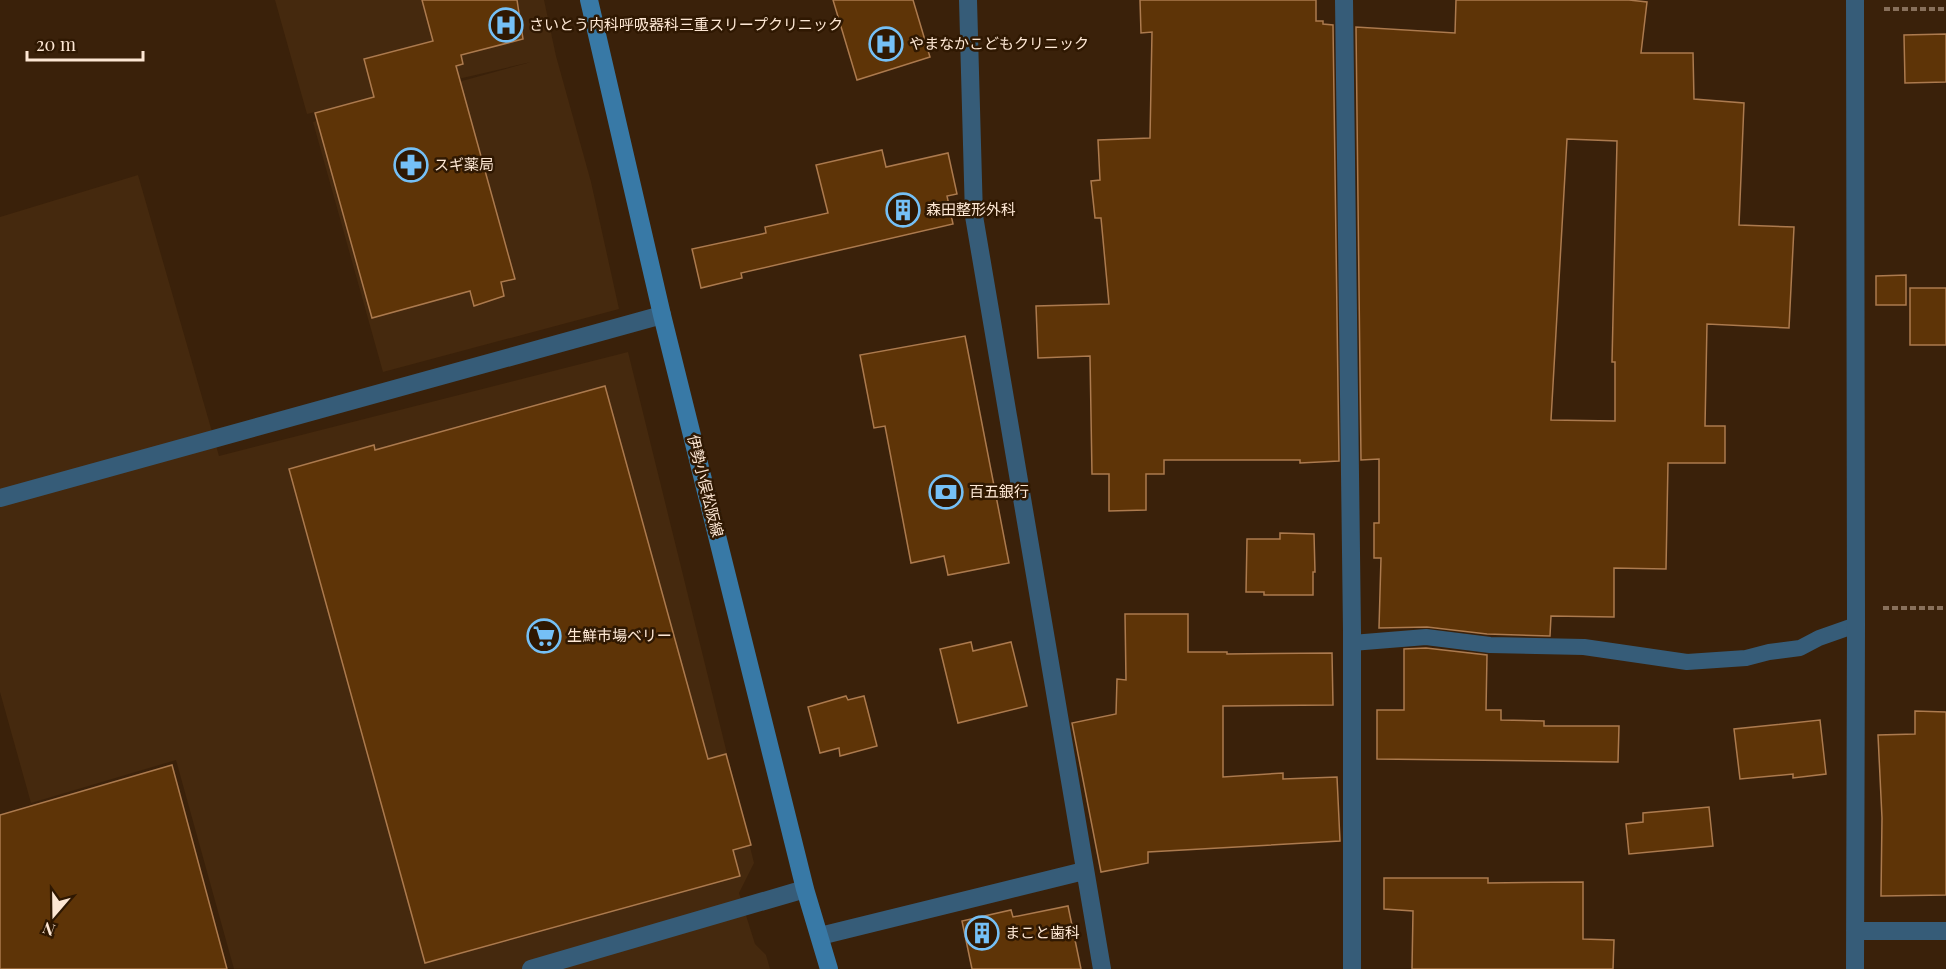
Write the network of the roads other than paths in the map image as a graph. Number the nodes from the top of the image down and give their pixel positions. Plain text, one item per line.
1 (590, 0) edge
2 (968, 0) edge
3 (1344, 0) edge
4 (1855, 4) edge
5 (662, 315) junction
6 (0, 498) edge
7 (1856, 617) junction
8 (1352, 643) junction
9 (1084, 871) junction
10 (805, 889) junction
11 (1855, 931) junction
12 (1946, 931) edge
13 (820, 936) junction
14 (531, 969) edge
15 (829, 969) edge
16 (1102, 969) edge
17 (1352, 969) edge
18 (1855, 969) edge

1 - 5 main road, 伊勢小俣松阪線
2 - 9 street
3 - 8 street
4 - 7 street
5 - 6 street
5 - 10 main road, 伊勢小俣松阪線
7 - 8 lane
7 - 11 street
8 - 17 street
9 - 13 street
9 - 16 street
10 - 13 main road, 伊勢小俣松阪線
10 - 14 street
11 - 12 street
11 - 18 street
13 - 15 main road, 伊勢小俣松阪線

